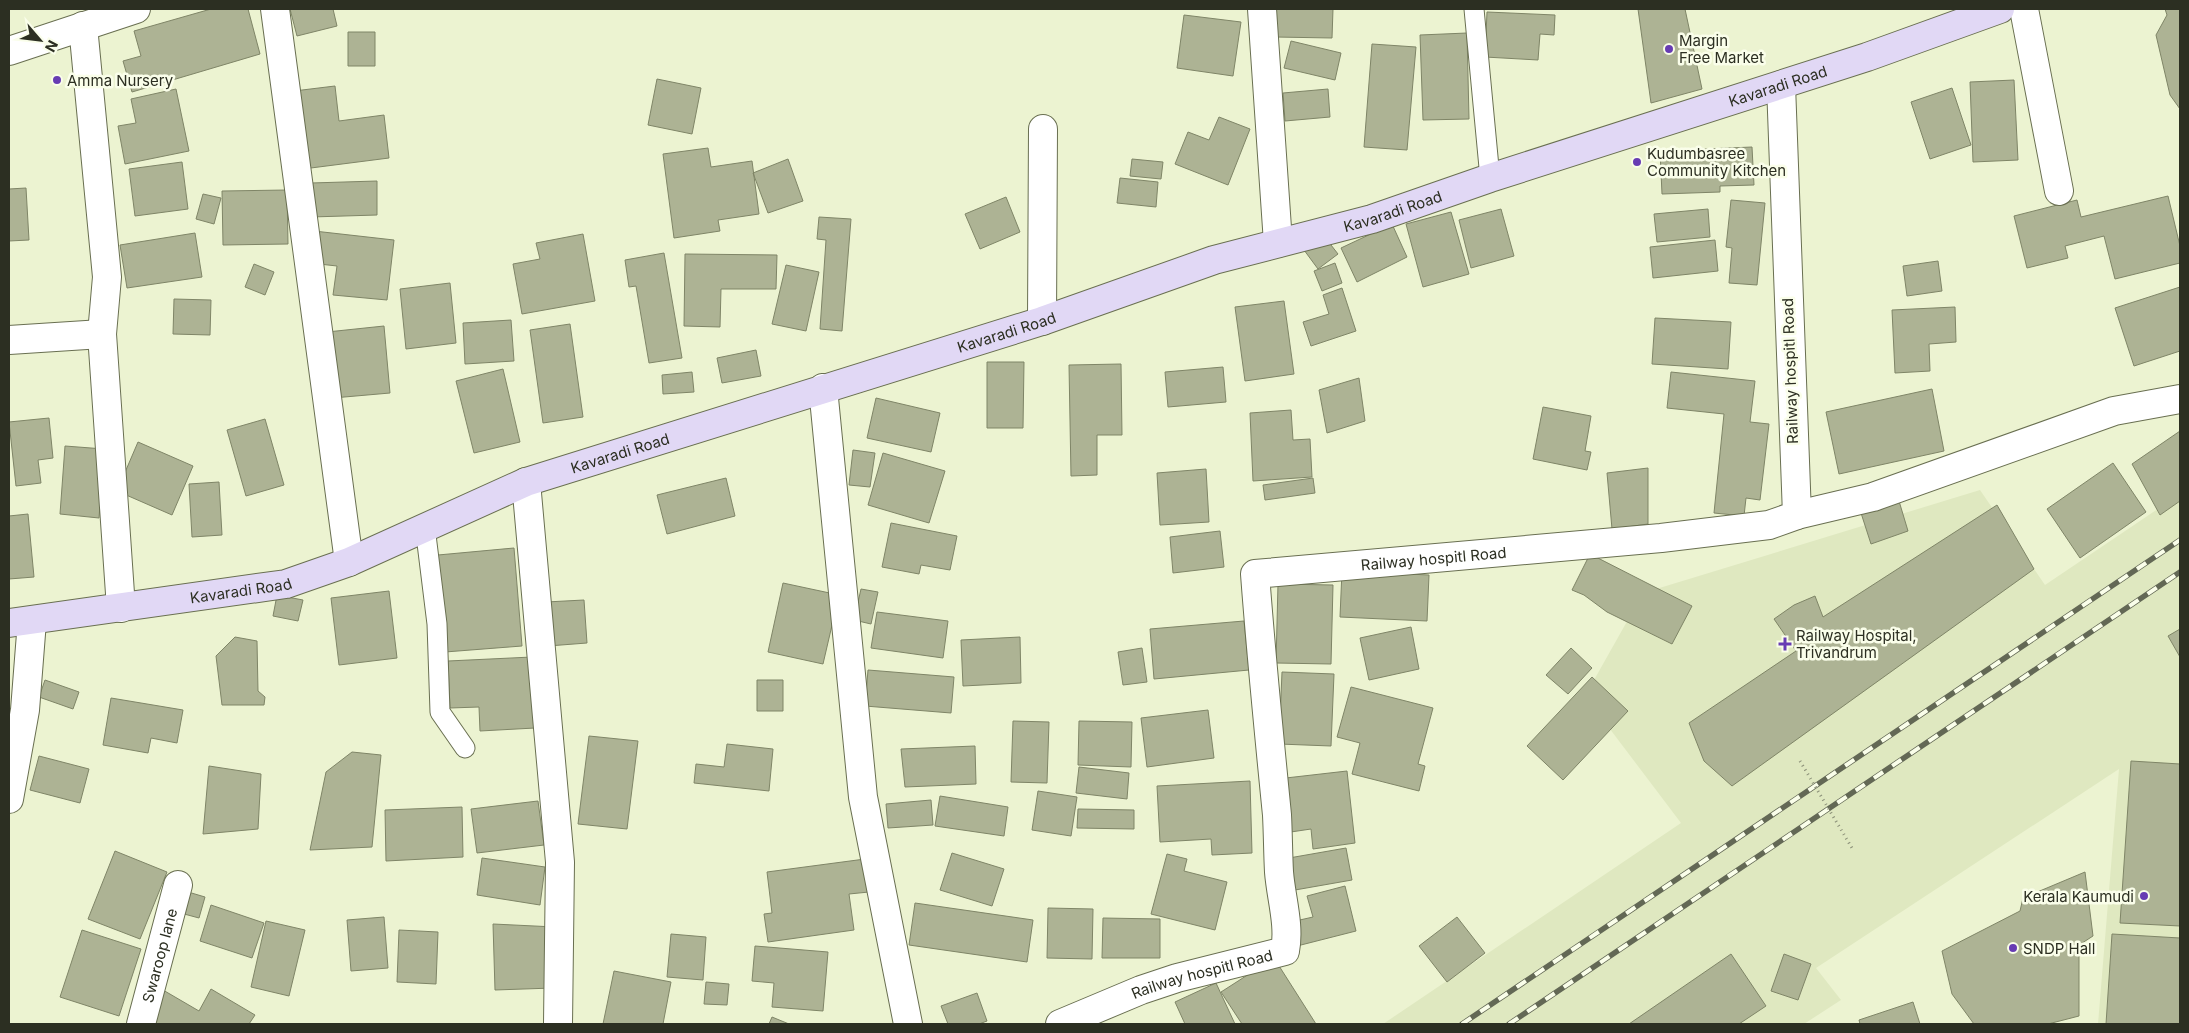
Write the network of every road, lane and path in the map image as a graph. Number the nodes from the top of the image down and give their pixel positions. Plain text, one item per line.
1 (136, 9) edge
2 (275, 9) edge
3 (1262, 9) edge
4 (1474, 9) edge
5 (2000, 9) edge
6 (2024, 9) edge
7 (83, 26) junction
8 (9, 51) edge
9 (1781, 85) junction
10 (1043, 128) dead end
11 (1490, 178) junction
12 (2059, 191) dead end
13 (1278, 243) junction
14 (1042, 321) junction
15 (102, 334) junction
16 (9, 340) edge
17 (823, 388) junction
18 (2180, 399) edge
19 (526, 482) junction
20 (1796, 515) junction
21 (425, 527) junction
22 (349, 562) junction
23 (121, 608) junction
24 (20, 622) edge
25 (465, 748) dead end
26 (1800, 761) dead end
27 (9, 799) edge
28 (1852, 848) dead end
29 (178, 885) dead end
30 (141, 1024) edge
31 (558, 1024) edge
32 (908, 1024) edge
33 (1060, 1024) edge

1 - 7 street
2 - 22 street
3 - 13 street
4 - 11 lane
5 - 9 main road, Kavaradi Road
6 - 12 street
7 - 8 street
7 - 15 street
9 - 11 main road, Kavaradi Road
9 - 20 street, Railway hospitl Road
10 - 14 street
11 - 13 main road, Kavaradi Road
13 - 14 main road, Kavaradi Road
14 - 17 main road, Kavaradi Road
15 - 16 street
15 - 23 street
17 - 19 main road, Kavaradi Road
17 - 32 street
18 - 20 street
19 - 21 main road, Kavaradi Road
19 - 31 street
20 - 33 street, Railway hospitl Road
21 - 22 main road, Kavaradi Road
21 - 25 lane
22 - 23 main road, Kavaradi Road
23 - 24 main road, Kavaradi Road
24 - 27 street
26 - 28 path, bridge
29 - 30 street, Swaroop lane

